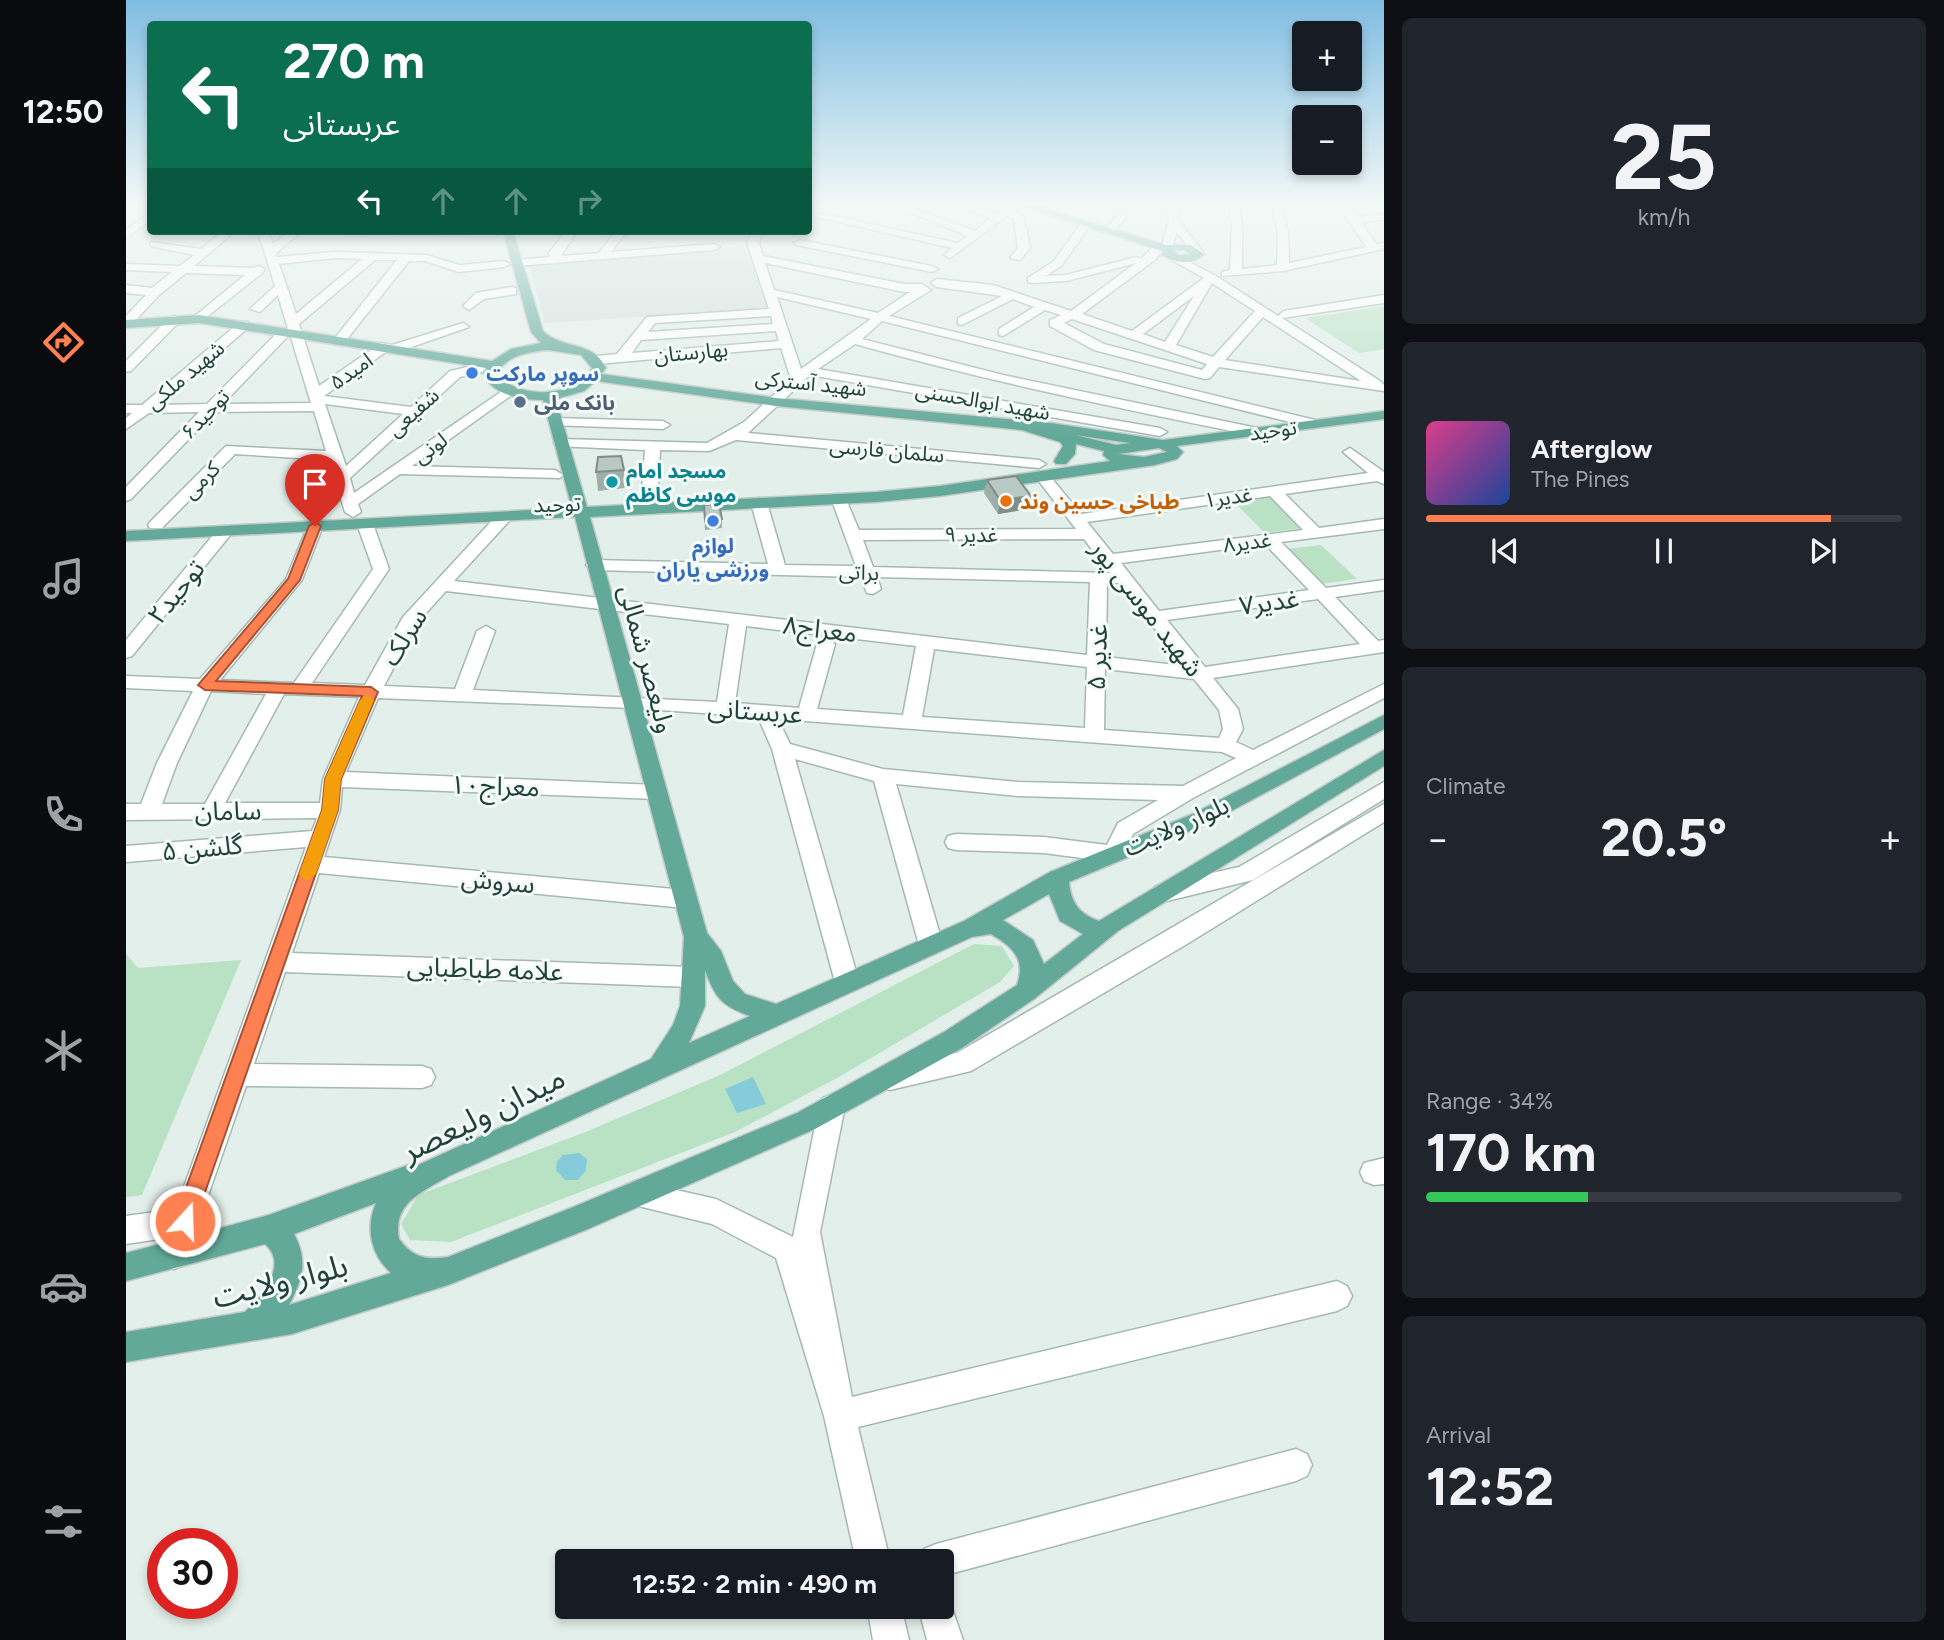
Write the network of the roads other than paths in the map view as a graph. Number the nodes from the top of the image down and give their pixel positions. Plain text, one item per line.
1 (927, 283) edge
2 (165, 284) edge
3 (243, 284) edge
4 (343, 284) edge
5 (385, 284) edge
6 (512, 284) edge
7 (519, 284) edge
8 (766, 284) edge
9 (882, 284) edge
10 (925, 284) edge
11 (940, 284) edge
12 (1029, 284) edge
13 (1118, 284) edge
14 (1204, 284) edge
15 (1209, 284) edge
16 (1221, 284) edge
17 (1244, 284) edge
18 (281, 286) joint
19 (126, 289) edge
20 (512, 291) junction
21 (155, 292) junction
22 (769, 292) junction
23 (1017, 296) junction
24 (1384, 299) edge
25 (1045, 305) junction
26 (469, 306) dead end
27 (256, 309) dead end
28 (1262, 310) junction
29 (775, 312) junction
30 (1074, 314) junction
31 (1284, 315) junction
32 (880, 316) junction
33 (199, 319) junction
34 (174, 320) junction
35 (961, 321) dead end
36 (126, 324) edge
37 (244, 326) junction
38 (463, 327) dead end
39 (780, 327) junction
40 (292, 330) junction
41 (1003, 332) dead end
42 (1135, 334) junction
43 (637, 337) junction
44 (853, 340) junction
45 (339, 341) junction
46 (786, 344) junction
47 (564, 346) junction
48 (933, 346) junction
49 (1169, 346) junction
50 (390, 347) junction
51 (509, 354) junction
52 (621, 358) junction
53 (597, 360) junction
54 (1217, 363) junction
55 (494, 365) junction
56 (126, 368) edge
57 (1027, 369) junction
58 (1205, 375) junction
59 (802, 376) junction
60 (595, 377) junction
61 (1383, 386) edge
62 (508, 391) junction
63 (548, 395) junction
64 (1186, 395) junction
65 (317, 400) junction
66 (776, 402) junction
67 (211, 408) junction
68 (126, 409) edge
69 (146, 409) junction
70 (412, 411) junction
71 (1170, 415) junction
72 (1384, 415) edge
73 (555, 422) junction
74 (1314, 424) junction
75 (126, 425) edge
76 (663, 425) dead end
77 (1022, 426) junction
78 (1384, 427) edge
79 (1053, 432) junction
80 (1257, 432) junction
81 (734, 436) junction
82 (561, 443) junction
83 (1163, 444) junction
84 (653, 445) junction
85 (1113, 450) junction
86 (1350, 453) dead end
87 (335, 456) junction
88 (1061, 461) junction
89 (1129, 463) junction
90 (400, 470) junction
91 (1041, 470) junction
92 (555, 475) dead end
93 (342, 477) junction
94 (1382, 477) edge
95 (650, 489) dead end
96 (891, 490) junction
97 (1273, 491) junction
98 (126, 496) edge
99 (839, 498) junction
100 (759, 503) junction
101 (579, 508) junction
102 (356, 513) junction
103 (503, 517) junction
104 (1076, 519) junction
105 (1384, 524) edge
106 (156, 525) junction
107 (315, 526) junction
108 (225, 531) junction
109 (1315, 533) junction
110 (1088, 534) junction
111 (127, 535) edge
112 (853, 535) junction
113 (1269, 539) junction
114 (1109, 560) junction
115 (594, 565) junction
116 (778, 569) junction
117 (866, 572) junction
118 (1099, 578) junction
119 (1123, 578) junction
120 (441, 585) junction
121 (1384, 585) edge
122 (873, 589) dead end
123 (1321, 595) junction
124 (607, 604) junction
125 (1153, 617) junction
126 (738, 620) junction
127 (486, 631) dead end
128 (926, 642) junction
129 (825, 644) dead end
130 (1380, 648) edge
131 (126, 652) edge
132 (1097, 662) junction
133 (1199, 674) junction
134 (126, 682) edge
135 (205, 685) junction
136 (278, 688) junction
137 (299, 689) junction
138 (1384, 690) edge
139 (371, 692) junction
140 (462, 695) junction
141 (632, 702) junction
142 (725, 709) junction
143 (765, 712) junction
144 (806, 715) junction
145 (1384, 721) edge
146 (911, 722) junction
147 (1094, 736) junction
148 (1225, 746) junction
149 (782, 749) junction
150 (1384, 757) edge
151 (1255, 759) junction
152 (883, 776) junction
153 (333, 779) junction
154 (1384, 789) edge
155 (656, 792) junction
156 (1186, 793) junction
157 (330, 810) junction
158 (211, 811) junction
159 (149, 812) junction
160 (126, 813) edge
161 (1383, 814) edge
162 (320, 838) junction
163 (956, 842) dead end
164 (126, 854) edge
165 (1113, 854) junction
166 (311, 864) junction
167 (1058, 877) junction
168 (1159, 894) junction
169 (685, 899) junction
170 (968, 929) junction
171 (1103, 931) junction
172 (696, 937) junction
173 (931, 945) junction
174 (277, 962) junction
175 (692, 977) junction
176 (847, 982) junction
177 (1026, 992) junction
178 (775, 1014) junction
179 (661, 1066) junction
180 (238, 1074) junction
181 (422, 1077) dead end
182 (878, 1081) junction
183 (832, 1106) junction
184 (439, 1167) junction
185 (636, 1194) junction
186 (185, 1221) junction
187 (269, 1229) junction
188 (126, 1230) edge
189 (174, 1255) junction
190 (126, 1267) edge
191 (448, 1271) junction
192 (1337, 1296) dead end
193 (250, 1328) junction
194 (126, 1348) edge
195 (841, 1416) junction
196 (1296, 1465) dead end
197 (870, 1549) edge
198 (954, 1556) edge
199 (887, 1619) edge
200 (939, 1619) edge
201 (891, 1640) edge
202 (945, 1640) edge

1 - 32 street
2 - 21 street
3 - 33 street
4 - 40 street, توحید۶
5 - 45 street
6 - 20 main road
7 - 47 main road
8 - 22 street
9 - 10 street
11 - 23 street
12 - 23 street
13 - 30 street
14 - 42 street
15 - 49 street
16 - 28 street
17 - 31 street
18 - 27 street
18 - 40 street
19 - 21 street
20 - 26 street
20 - 51 main road
21 - 36 street
22 - 29 street
22 - 32 street
23 - 25 street
23 - 35 street
24 - 31 street
25 - 30 street
25 - 41 street
28 - 54 street
28 - 61 street
29 - 39 street
29 - 43 street
30 - 42 street
30 - 58 street
31 - 61 street
32 - 44 street
32 - 48 street
33 - 34 main road
33 - 37 main road
34 - 36 main road
34 - 56 street
37 - 40 main road
37 - 69 street, شهید ملکی
38 - 50 street, امید۵
39 - 43 street
39 - 46 street
40 - 45 main road
40 - 65 street
40 - 67 street, توحید۶
42 - 49 street
43 - 52 street
44 - 48 street
44 - 59 street
45 - 50 main road
46 - 52 street, بهارستان
46 - 59 street
47 - 51 main road
47 - 53 main road
48 - 57 street
48 - 57 street
49 - 54 street
50 - 55 main road
50 - 65 street, امید۵
51 - 55 main road
52 - 53 street, بهارستان
53 - 60 main road
54 - 58 street
54 - 61 street
55 - 62 main road
55 - 70 street, شفیعی
57 - 64 street
57 - 71 street
58 - 64 street
59 - 66 street
59 - 83 street, شهید ابوالحسنی
60 - 63 main road
60 - 66 main road, شهید آسترکی
62 - 63 main road
62 - 90 street, لونی
63 - 73 main road, ولیعصر شمالی
64 - 71 street
64 - 74 street
65 - 67 street
65 - 70 street
65 - 87 street
66 - 77 main road, شهید آسترکی
66 - 81 street
67 - 69 street
67 - 98 street, توحید۶
68 - 69 street
69 - 75 street, شهید ملکی
70 - 93 street, شفیعی
71 - 80 street
71 - 83 street
72 - 74 main road, توحید
73 - 76 street
73 - 82 main road, ولیعصر شمالی
74 - 80 main road, توحید
77 - 79 main road
77 - 83 main road
78 - 83 main road, توحید
79 - 85 main road
79 - 88 main road
80 - 83 main road, توحید
81 - 84 street
81 - 91 street, سلمان فارسی
82 - 84 street
82 - 101 main road, ولیعصر شمالی
83 - 85 main road, توحید
83 - 89 main road, توحید
84 - 95 street
85 - 88 main road, توحید
85 - 89 main road
86 - 94 street
87 - 93 street
87 - 106 street, کرمی
88 - 91 main road, توحید
89 - 91 main road, توحید
90 - 92 street
90 - 102 street, لونی
91 - 96 main road, توحید
91 - 104 street, شهید موسی پور
93 - 102 street
94 - 97 street, غدیر۱
96 - 99 main road, توحید
96 - 101 main road, توحید
97 - 104 street, غدیر۱
97 - 109 street
99 - 100 main road, توحید
99 - 112 street
100 - 101 main road, توحید
100 - 116 street
101 - 102 main road, توحید
101 - 103 main road, توحید
101 - 115 main road, ولیعصر شمالی
102 - 103 main road, توحید
102 - 106 main road, توحید
102 - 107 main road, توحید
102 - 137 street
103 - 120 street, سرلک
104 - 110 street, شهید موسی پور
105 - 109 street, غدیر۸
106 - 111 main road, توحید
107 - 108 main road, توحید
107 - 135 street
108 - 111 main road, توحید
108 - 131 street, توحید۲
109 - 113 street, غدیر۸
110 - 112 street, غدیر ۹
110 - 114 street, شهید موسی پور
112 - 117 street
113 - 114 street, غدیر۸
113 - 123 street
114 - 119 street, شهید موسی پور
115 - 116 street, براتی
115 - 124 main road, ولیعصر شمالی
116 - 117 street, براتی
117 - 118 street, براتی
117 - 122 street
118 - 119 street, براتی
118 - 132 street, غدیر ۵
119 - 125 street, شهید موسی پور
120 - 124 street, معراج۸
120 - 139 street, سرلک
121 - 123 street, غدیر۷
123 - 125 street, غدیر۷
123 - 130 street
124 - 126 street, معراج۸
124 - 141 main road, ولیعصر شمالی
125 - 133 street, شهید موسی پور
126 - 128 street, معراج۸
126 - 142 street
127 - 140 street
128 - 132 street, معراج۸
128 - 146 street
129 - 144 street
130 - 133 street, معراج۸
132 - 133 street, معراج۸
132 - 147 street, غدیر ۵
133 - 148 street, شهید موسی پور
134 - 135 street, عربستانی
135 - 136 street, عربستانی
135 - 159 street
136 - 137 street, عربستانی
136 - 158 street
137 - 139 street, عربستانی
138 - 151 street
139 - 140 street, عربستانی
139 - 153 street, سرلک
140 - 141 street, عربستانی
141 - 142 street, عربستانی
141 - 155 main road, ولیعصر شمالی
142 - 143 street, عربستانی
143 - 144 street, عربستانی
143 - 149 street
144 - 146 street, عربستانی
145 - 165 main road, بلوار ولایت
146 - 147 street, عربستانی
147 - 148 street, عربستانی
148 - 151 street, عربستانی
149 - 152 street
149 - 176 street
150 - 168 main road, بلوار ولایت
151 - 156 street
152 - 156 street
152 - 173 street
153 - 155 street, معراج۱۰
153 - 157 street, سرلک
154 - 168 street
155 - 169 main road, ولیعصر شمالی
156 - 165 street
157 - 158 street, سامان
157 - 162 street, سرلک
158 - 159 street, سامان
159 - 160 street, سامان
161 - 182 street
162 - 164 street, گلشن ۵
162 - 166 street, سرلک
163 - 165 street
165 - 167 main road, بلوار ولایت
166 - 169 street, سروش
166 - 174 street, سرلک
167 - 170 main road, بلوار ولایت
167 - 171 main road
168 - 171 main road, بلوار ولایت
169 - 172 main road, ولیعصر شمالی
170 - 173 main road, میدان ولیعصر
170 - 177 main road, میدان ولیعصر
171 - 177 main road, بلوار ولایت
172 - 175 main road
172 - 178 main road
173 - 176 main road, میدان ولیعصر
174 - 175 street, علامه طباطبایی
174 - 180 street, سرلک
175 - 179 main road
176 - 178 main road, میدان ولیعصر
177 - 182 main road, میدان ولیعصر
178 - 179 main road, میدان ولیعصر
179 - 184 main road, میدان ولیعصر
180 - 181 street
180 - 186 street, سرلک
182 - 183 main road, میدان ولیعصر
183 - 185 main road, میدان ولیعصر
183 - 195 street
184 - 187 main road, بلوار ولایت
184 - 191 main road, میدان ولیعصر
185 - 191 main road, میدان ولیعصر
185 - 195 street
186 - 188 street
186 - 189 street, سرلک
187 - 189 main road, بلوار ولایت
187 - 193 main road
189 - 190 main road, بلوار ولایت
191 - 193 main road, بلوار ولایت
192 - 195 street
193 - 194 main road, بلوار ولایت
195 - 197 street
196 - 198 street
199 - 201 street
200 - 202 street

